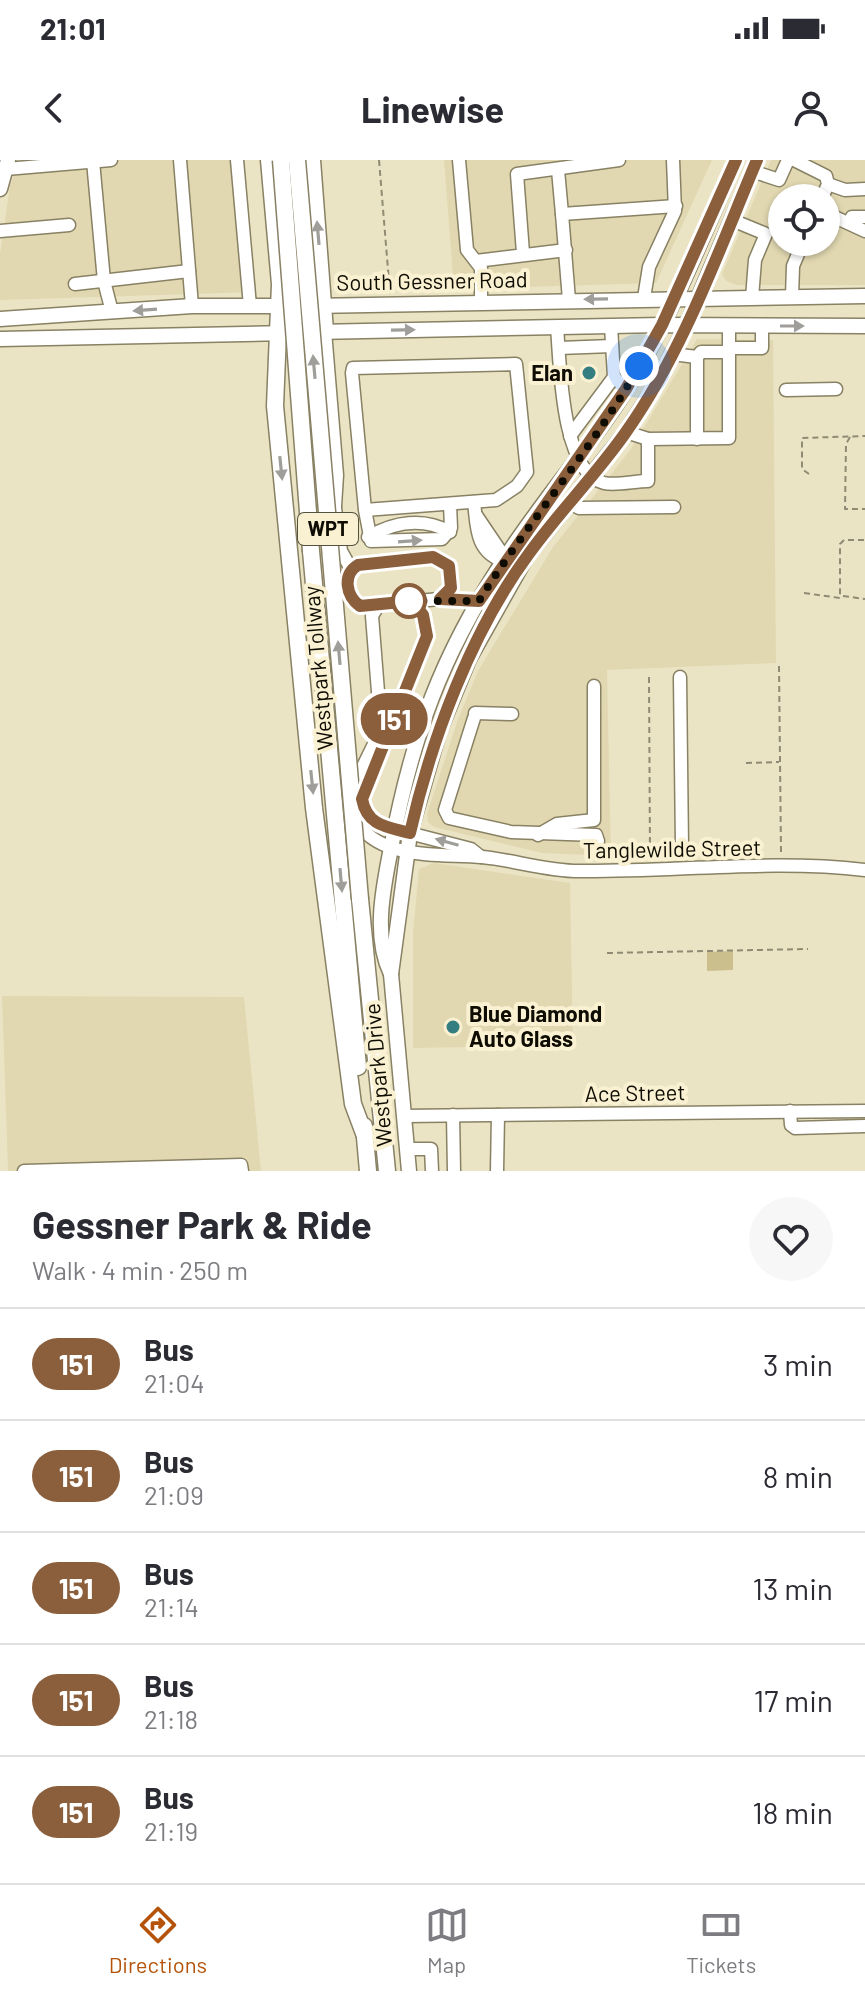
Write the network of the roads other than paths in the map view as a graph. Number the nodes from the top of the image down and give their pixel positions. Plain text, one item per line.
1 (111, 160) edge
2 (180, 160) edge
3 (237, 160) edge
4 (269, 160) edge
5 (281, 160) edge
6 (297, 160) edge
7 (312, 160) edge
8 (459, 160) edge
9 (619, 160) edge
10 (673, 160) edge
11 (736, 160) edge
12 (788, 160) edge
13 (93, 161) edge
14 (800, 161) edge
15 (7, 164) edge
16 (755, 166) edge
17 (558, 170) junction
18 (828, 184) edge
19 (840, 188) edge
20 (0, 189) edge
21 (865, 189) edge
22 (676, 206) junction
23 (562, 214) junction
24 (865, 217) edge
25 (840, 219) edge
26 (732, 220) junction
27 (849, 223) junction
28 (69, 225) dead end
29 (0, 231) edge
30 (865, 231) edge
31 (566, 250) junction
32 (523, 253) junction
33 (797, 256) edge
34 (476, 261) junction
35 (189, 271) junction
36 (104, 281) junction
37 (75, 284) dead end
38 (865, 296) edge
39 (792, 297) junction
40 (644, 298) junction
41 (674, 298) junction
42 (698, 298) junction
43 (752, 298) junction
44 (569, 300) junction
45 (481, 302) junction
46 (323, 305) junction
47 (192, 306) junction
48 (250, 306) junction
49 (278, 307) junction
50 (112, 312) junction
51 (0, 319) edge
52 (662, 325) junction
53 (611, 326) junction
54 (762, 326) junction
55 (865, 326) edge
56 (557, 327) junction
57 (686, 327) junction
58 (729, 327) junction
59 (483, 329) junction
60 (325, 331) junction
61 (277, 334) junction
62 (0, 339) edge
63 (612, 346) junction
64 (559, 348) junction
65 (729, 350) junction
66 (672, 354) junction
67 (697, 357) junction
68 (614, 377) junction
69 (626, 389) junction
70 (836, 389) dead end
71 (786, 390) dead end
72 (356, 419) junction
73 (333, 422) junction
74 (277, 429) junction
75 (318, 430) junction
76 (626, 432) junction
77 (570, 436) junction
78 (648, 439) junction
79 (697, 439) junction
80 (578, 460) junction
81 (592, 476) junction
82 (474, 502) junction
83 (570, 503) junction
84 (450, 504) junction
85 (335, 506) junction
86 (674, 507) dead end
87 (365, 510) junction
88 (503, 561) junction
89 (351, 569) junction
90 (517, 572) junction
91 (440, 599) junction
92 (412, 601) junction
93 (479, 601) junction
94 (379, 604) junction
95 (680, 677) dead end
96 (594, 686) dead end
97 (430, 696) junction
98 (449, 707) junction
99 (512, 714) dead end
100 (395, 829) junction
101 (410, 833) junction
102 (538, 835) junction
103 (598, 841) dead end
104 (391, 847) junction
105 (682, 847) dead end
106 (407, 852) junction
107 (481, 857) junction
108 (865, 870) edge
109 (391, 974) junction
110 (790, 1111) junction
111 (824, 1111) junction
112 (842, 1111) junction
113 (865, 1111) edge
114 (453, 1115) junction
115 (498, 1115) junction
116 (404, 1116) junction
117 (865, 1126) edge
118 (824, 1127) junction
119 (843, 1127) junction
120 (365, 1136) junction
121 (407, 1149) junction
122 (24, 1171) edge
123 (242, 1171) edge
124 (368, 1171) edge
125 (387, 1171) edge
126 (409, 1171) edge
127 (432, 1171) edge
128 (454, 1171) edge
129 (497, 1171) edge

1 - 13 street
2 - 35 street
3 - 48 street
4 - 49 highway
5 -> 120 highway, Westpark Tollway / WPT, bridge
125 -> 6 highway, Westpark Tollway / WPT, bridge
46 -> 7 highway
8 - 34 street
9 - 17 street
10 - 22 street
11 - 41 main road, Westpark Drive
12 - 16 street
13 - 15 street
13 - 36 street
14 - 18 street
15 - 20 main road
16 - 26 main road, Westpark Drive
17 - 23 street
17 - 32 street
19 - 21 street
22 - 23 street
22 - 40 street
23 - 31 street
24 - 27 street
25 - 27 street
26 - 42 main road, Westpark Drive
26 - 43 street
27 - 30 street
28 - 29 street
31 - 32 street
31 - 44 street
32 - 34 street
33 - 39 street
34 - 45 street
35 - 36 street
35 - 47 street
36 - 37 street
36 - 50 street
38 - 39 main road, South Gessner Road
39 - 43 main road, South Gessner Road
40 - 41 main road, South Gessner Road
40 -> 44 main road, South Gessner Road
41 - 42 main road, South Gessner Road
41 - 52 main road, Westpark Drive
42 - 43 main road, South Gessner Road
42 - 57 main road, Westpark Drive
44 - 45 main road, South Gessner Road
45 - 46 main road, South Gessner Road
45 - 59 main road
46 - 49 main road, South Gessner Road
46 - 60 highway
47 - 48 main road, South Gessner Road
47 -> 50 main road, South Gessner Road
48 - 49 main road, South Gessner Road
49 - 61 highway
50 - 51 main road, South Gessner Road
52 - 53 main road
52 - 57 main road
52 - 69 main road, Westpark Drive
53 - 56 main road
53 - 63 street
54 -> 55 main road
54 - 58 main road
54 - 65 street
56 - 59 main road
56 - 64 street
57 - 58 main road
57 - 66 main road, Westpark Drive
58 - 65 street
60 -> 59 main road
60 - 61 main road
60 - 73 street
61 - 62 main road
61 - 74 highway
63 - 64 street
63 - 68 street
64 - 77 street
65 - 67 street
65 - 79 street
66 - 67 street
66 - 76 main road, Westpark Drive
67 - 79 street
68 - 69 street
68 - 77 street
69 - 80 main road, Westpark Drive
70 - 71 street
72 - 73 street
72 - 82 street
72 - 87 street
73 - 74 street
73 - 75 street
73 - 85 street
74 - 75 street
74 -> 120 highway
75 - 85 street
76 - 78 street
76 - 81 main road, Westpark Drive
77 - 80 street
78 - 79 street
78 - 81 street
80 - 81 street
80 - 88 main road, Westpark Drive
81 - 83 main road, Westpark Drive
82 - 84 street
82 - 88 street
83 - 86 street
83 - 90 main road, Westpark Drive
84 - 87 street
87 -> 84 street
85 - 89 street
88 - 90 main road
88 - 93 main road, Westpark Drive
89 - 91 street
89 - 94 street
90 - 98 main road, Westpark Drive
91 - 92 street
91 - 93 street
92 - 94 street
92 - 100 street, Tanglewilde Street
93 - 97 main road, Westpark Drive
94 - 104 street, Tanglewilde Street
95 - 105 street
96 - 102 street
97 - 98 main road
97 - 100 main road, Westpark Drive
98 - 101 main road, Westpark Drive
99 - 102 street
100 - 101 street, Tanglewilde Street
100 - 104 main road, Westpark Drive
101 - 106 main road, Westpark Drive
107 -> 101 street, Tanglewilde Street
102 - 103 street
104 - 106 street, Tanglewilde Street
104 - 109 main road, Westpark Drive
106 - 107 street, Tanglewilde Street
106 - 109 main road, Westpark Drive
107 - 108 street, Tanglewilde Street
109 - 116 main road, Westpark Drive
110 - 111 street, Ace Street
110 - 115 street, Ace Street
110 - 118 street
111 - 112 street, Ace Street
111 - 118 street
112 - 113 street, Ace Street
112 - 119 street
114 - 115 street, Ace Street
114 - 116 street, Ace Street
114 - 128 street
115 - 129 street
116 - 121 main road, Westpark Drive
117 - 119 street
118 - 119 street
120 - 124 highway, Westpark Tollway / WPT
121 - 126 main road, Westpark Drive
121 - 127 street
122 - 123 street

